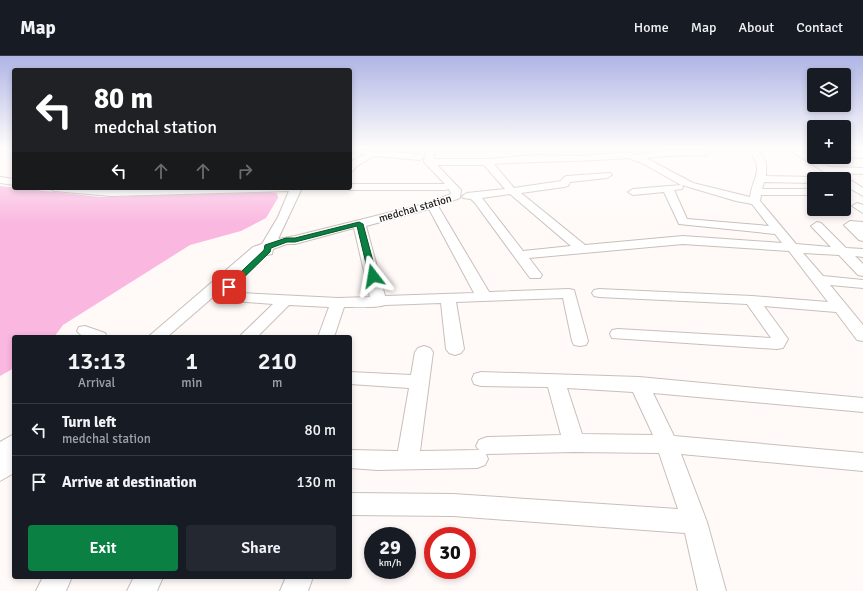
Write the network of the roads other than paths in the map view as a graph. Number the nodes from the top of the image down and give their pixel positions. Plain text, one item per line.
1 (433, 174) edge
2 (441, 174) edge
3 (497, 174) edge
4 (560, 174) edge
5 (601, 174) edge
6 (664, 174) edge
7 (762, 174) edge
8 (760, 179) junction
9 (0, 180) edge
10 (567, 180) junction
11 (807, 180) edge
12 (12, 182) edge
13 (851, 184) edge
14 (352, 187) edge
15 (445, 187) junction
16 (677, 188) junction
17 (296, 190) edge
18 (512, 191) junction
19 (862, 191) edge
20 (633, 192) dead end
21 (807, 192) edge
22 (851, 192) edge
23 (456, 194) junction
24 (474, 196) junction
25 (755, 196) junction
26 (437, 203) junction
27 (359, 224) junction
28 (817, 226) dead end
29 (863, 226) edge
30 (779, 231) junction
31 (863, 237) edge
32 (286, 240) junction
33 (268, 247) junction
34 (791, 248) junction
35 (582, 249) junction
36 (844, 252) junction
37 (863, 253) edge
38 (521, 255) junction
39 (863, 272) edge
40 (535, 275) dead end
41 (818, 280) junction
42 (863, 284) edge
43 (599, 293) dead end
44 (220, 296) junction
45 (484, 297) junction
46 (284, 300) junction
47 (448, 300) junction
48 (752, 300) junction
49 (338, 303) junction
50 (379, 303) junction
51 (841, 308) junction
52 (618, 334) dead end
53 (159, 335) edge
54 (172, 335) edge
55 (249, 335) edge
56 (327, 335) edge
57 (863, 336) edge
58 (580, 341) dead end
59 (455, 349) dead end
60 (424, 352) dead end
61 (352, 378) edge
62 (481, 379) dead end
63 (555, 380) junction
64 (419, 382) junction
65 (639, 384) junction
66 (863, 405) edge
67 (574, 443) junction
68 (667, 444) junction
69 (12, 445) edge
70 (0, 454) edge
71 (352, 458) edge
72 (408, 459) junction
73 (12, 462) edge
74 (863, 462) edge
75 (0, 471) edge
76 (352, 504) edge
77 (695, 522) junction
78 (149, 579) edge
79 (299, 579) edge
80 (141, 591) edge
81 (294, 591) edge
82 (712, 591) edge

1 - 15 street
2 - 23 street
3 - 18 street
4 - 10 street
5 - 10 street
6 - 16 street
7 - 8 street
8 - 11 street
8 - 25 street
9 - 12 street
10 - 18 street
13 - 19 street
14 - 15 street
15 - 23 street
16 - 20 street
16 - 25 street
16 - 30 street
17 - 33 street
18 - 24 street
18 - 35 street
19 - 22 street
21 - 25 street
23 - 24 street
23 - 26 street, medchal station
24 - 38 street
25 - 30 street
26 - 27 street, medchal station
26 - 32 street
26 - 45 street
27 - 32 street, medchal station
27 - 50 street
28 - 36 street
29 - 31 street
30 - 34 street
32 - 33 street, medchal station
33 - 44 street
33 - 53 street, medchal station
34 - 35 street
34 - 36 street
34 - 41 street
35 - 38 street
36 - 37 street
36 - 39 street
38 - 40 street
41 - 42 street
41 - 51 street
43 - 48 street
44 - 46 street
44 - 54 street
45 - 47 street
45 - 58 street
46 - 49 street
46 - 55 street
47 - 50 street
47 - 59 street
48 - 51 street
48 - 52 street
49 - 50 street
49 - 56 street
51 - 57 street
60 - 64 street
61 - 64 street
62 - 63 street
63 - 65 street
63 - 67 street
64 - 72 street
65 - 66 street
65 - 68 street
67 - 68 street
67 - 72 street
68 - 74 street
68 - 77 street
69 - 70 street
71 - 72 street
73 - 75 street
76 - 77 street
77 - 82 street
78 - 80 street
79 - 81 street

